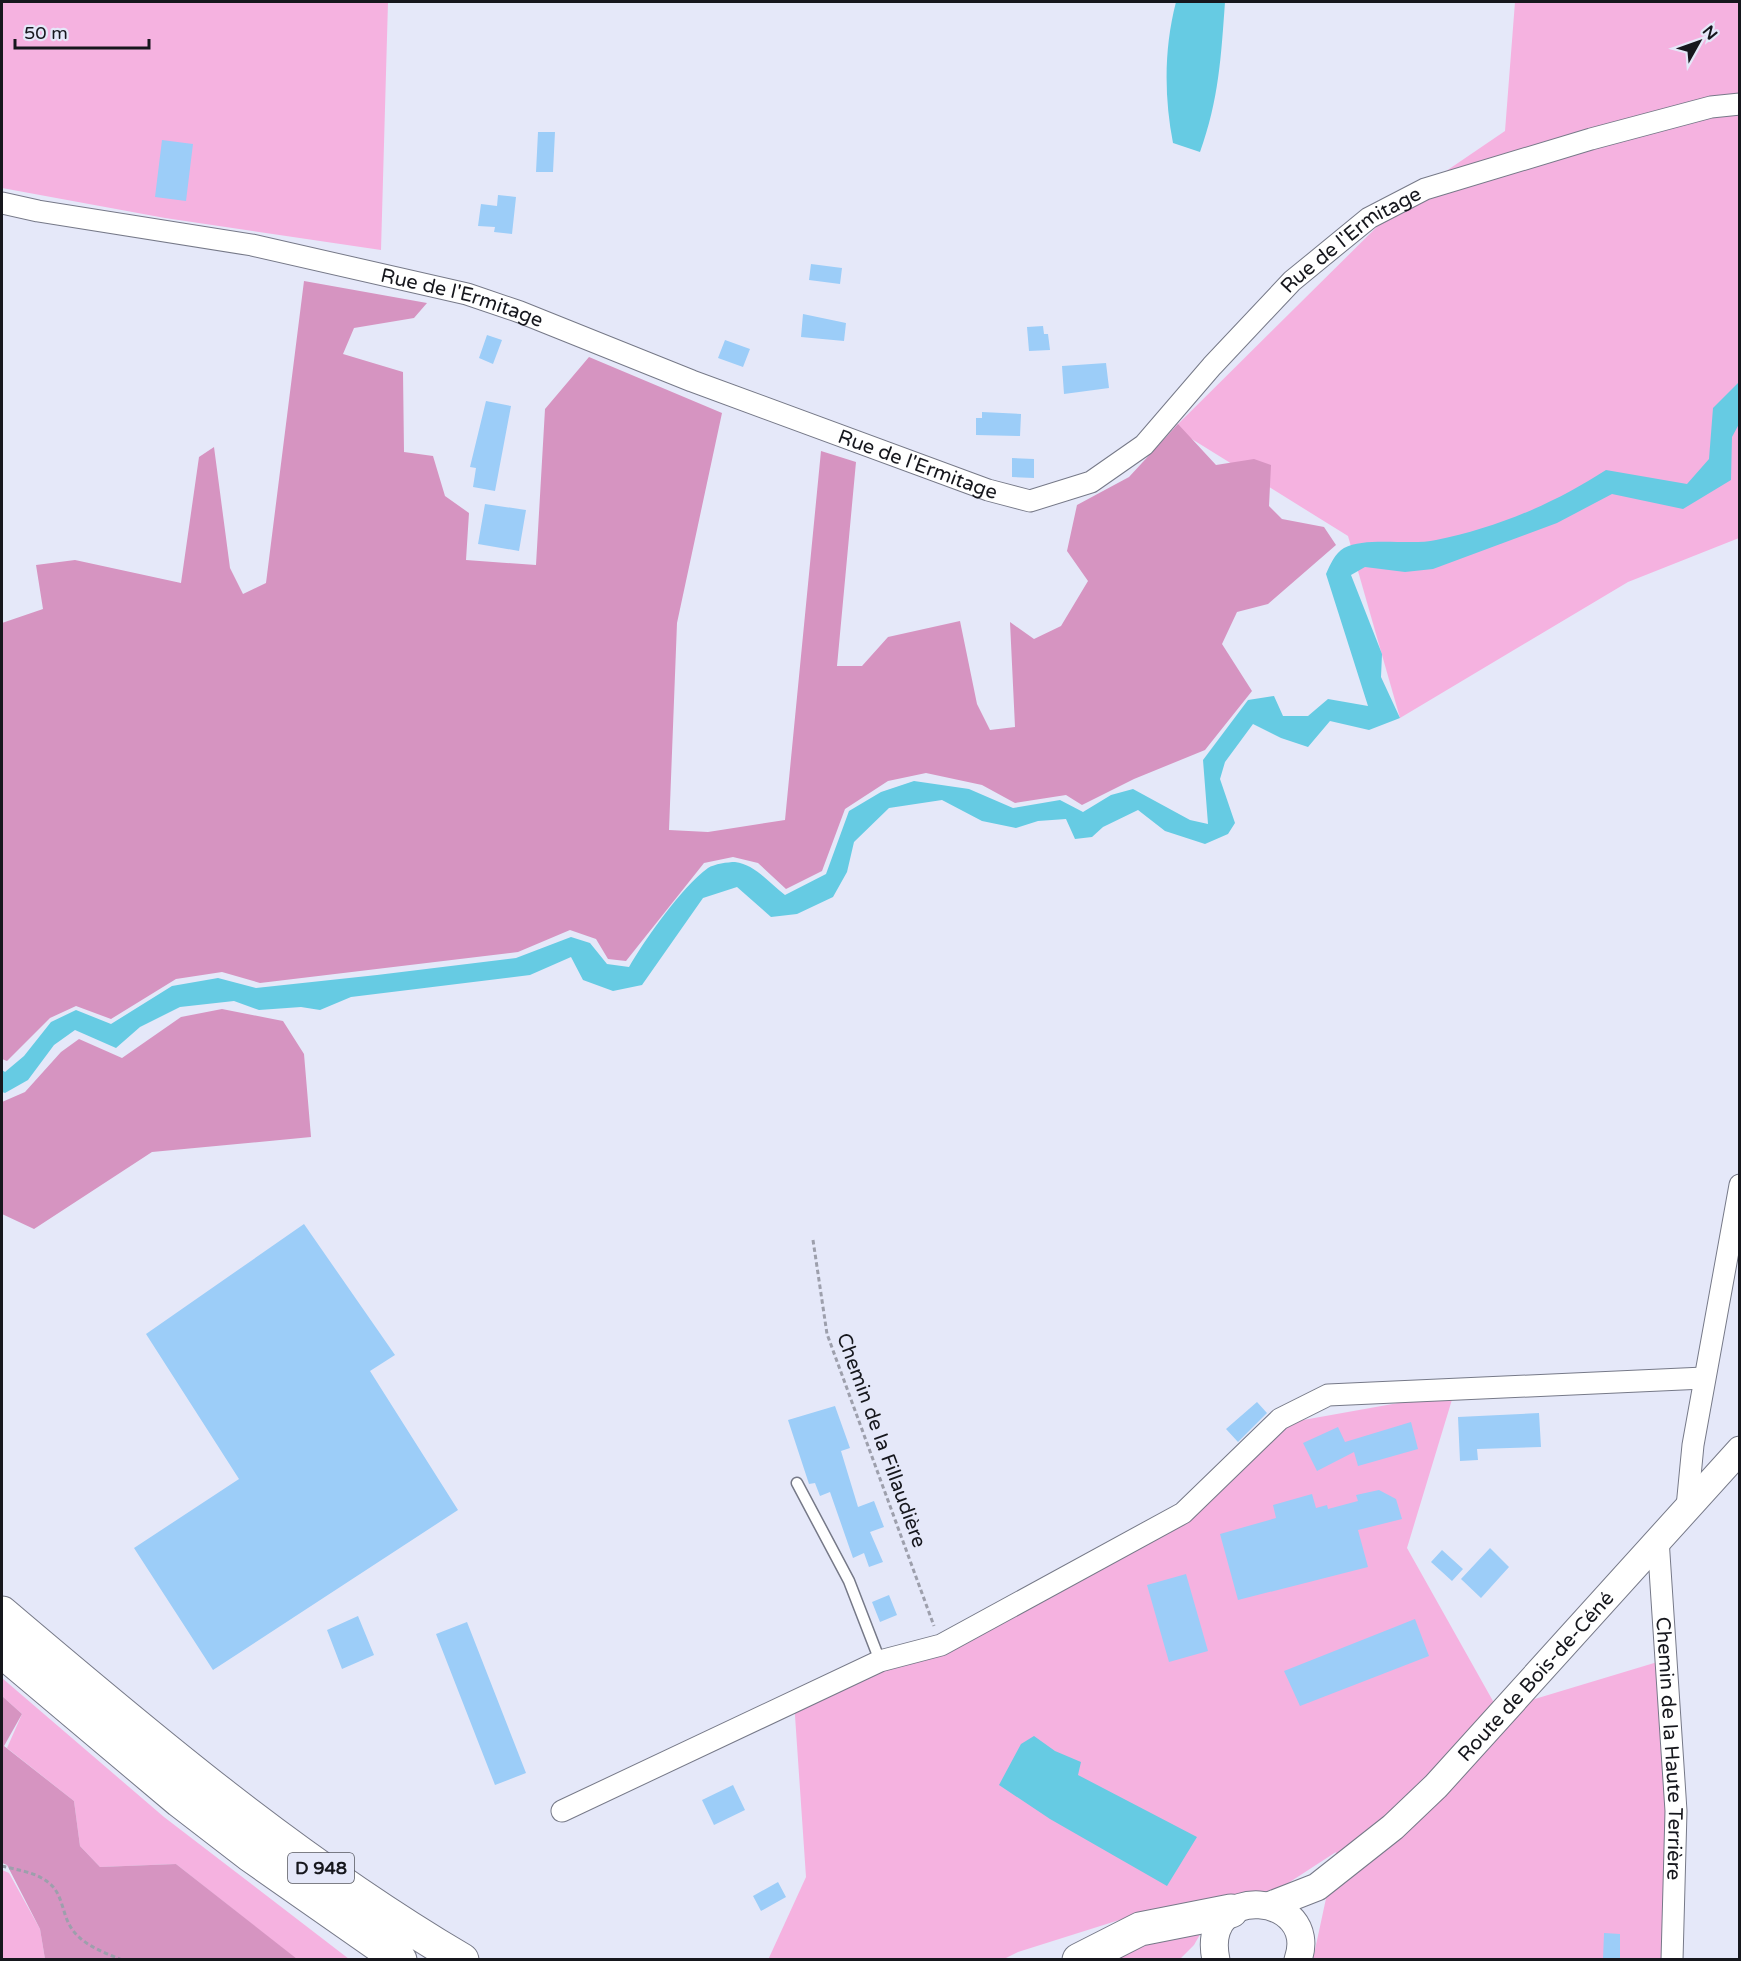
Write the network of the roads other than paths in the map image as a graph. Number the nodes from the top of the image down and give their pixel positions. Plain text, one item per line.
1 (1740, 104) edge
2 (2, 203) edge
3 (1740, 1185) edge
4 (1704, 1378) junction
5 (1740, 1450) edge
6 (797, 1482) dead end
7 (1687, 1507) junction
8 (1658, 1539) junction
9 (2, 1613) edge
10 (2, 1651) edge
11 (880, 1661) junction
12 (562, 1810) dead end
13 (1317, 1887) junction
14 (1271, 1905) junction
15 (322, 1907) junction
16 (1232, 1911) junction
17 (1296, 1927) junction
18 (1209, 1955) edge
19 (385, 1959) edge
20 (400, 1959) edge
21 (462, 1959) edge
22 (1079, 1959) edge
23 (1298, 1959) edge
24 (1672, 1959) edge

1 - 2 street, Rue de l'Ermitage
3 - 4 street
4 - 7 street
4 - 11 street
5 - 7 street, Route de Bois-de-Céné
6 - 11 lane
7 - 8 street, Route de Bois-de-Céné
8 - 13 street, Route de Bois-de-Céné
8 - 24 street, Chemin de la Haute Terrière
9 - 21 highway, D 948
10 - 15 highway, D 948
11 - 12 street
13 - 14 street
13 - 17 street
14 - 16 street
14 - 17 street
15 - 19 highway
15 - 20 highway, D 948
16 - 18 street
16 - 22 highway
17 - 23 street

